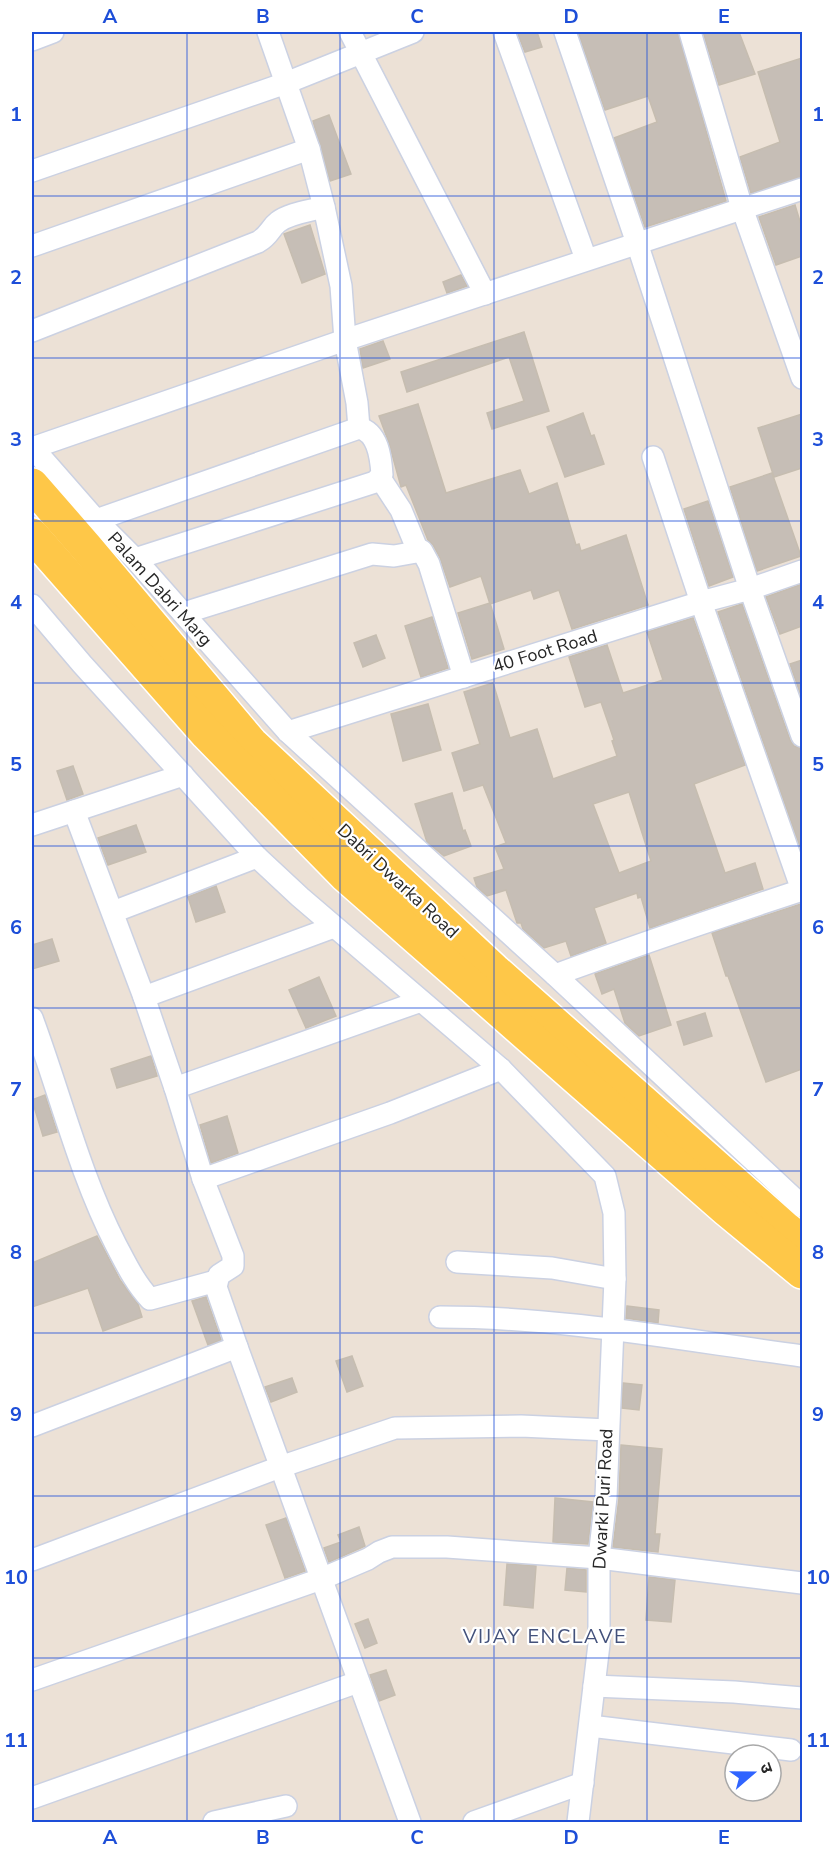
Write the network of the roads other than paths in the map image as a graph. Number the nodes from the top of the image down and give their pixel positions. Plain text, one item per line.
1 (53, 32) edge
2 (268, 32) edge
3 (350, 32) edge
4 (413, 32) edge
5 (504, 32) edge
6 (565, 32) edge
7 (690, 32) edge
8 (32, 40) edge
9 (362, 53) junction
10 (286, 83) junction
11 (309, 149) junction
12 (32, 171) edge
13 (802, 189) edge
14 (324, 207) junction
15 (742, 208) junction
16 (637, 243) junction
17 (32, 246) edge
18 (586, 259) junction
19 (485, 294) junction
20 (32, 330) edge
21 (345, 340) junction
22 (802, 378) edge
23 (359, 428) junction
24 (32, 447) edge
25 (653, 457) dead end
26 (380, 478) junction
27 (32, 485) edge
28 (96, 520) junction
29 (32, 536) edge
30 (418, 551) junction
31 (135, 559) junction
32 (802, 571) edge
33 (750, 589) junction
34 (701, 602) junction
35 (32, 605) edge
36 (184, 613) junction
37 (464, 677) junction
38 (288, 732) junction
39 (802, 736) edge
40 (183, 775) junction
41 (74, 811) junction
42 (32, 825) edge
43 (257, 857) junction
44 (113, 912) junction
45 (334, 927) junction
46 (555, 975) junction
47 (144, 997) junction
48 (421, 1001) junction
49 (33, 1028) edge
50 (501, 1069) junction
51 (175, 1088) junction
52 (203, 1179) junction
53 (802, 1206) edge
54 (802, 1241) edge
55 (457, 1262) dead end
56 (802, 1272) edge
57 (615, 1279) junction
58 (216, 1281) junction
59 (440, 1317) dead end
60 (613, 1330) junction
61 (237, 1347) junction
62 (802, 1356) edge
63 (32, 1426) edge
64 (608, 1430) junction
65 (280, 1467) junction
66 (599, 1558) junction
67 (32, 1560) edge
68 (321, 1579) junction
69 (802, 1583) edge
70 (32, 1680) edge
71 (358, 1682) junction
72 (594, 1686) junction
73 (802, 1698) edge
74 (590, 1726) junction
75 (791, 1750) dead end
76 (583, 1783) junction
77 (32, 1798) edge
78 (286, 1806) dead end
79 (214, 1822) edge
80 (410, 1822) edge
81 (474, 1822) edge
82 (581, 1822) edge

1 - 8 street
2 - 10 street
3 - 9 street
4 - 9 street
5 - 18 street
6 - 16 street
7 - 15 street
9 - 10 street
9 - 19 street
10 - 11 street
10 - 12 street
11 - 14 street
11 - 17 street
13 - 15 street
14 - 20 street
14 - 21 street
15 - 16 street
15 - 22 street
16 - 18 street
16 - 33 street
18 - 19 street
19 - 21 street
21 - 23 street
21 - 24 street
23 - 26 street
23 - 28 street
24 - 28 street, Palam Dabri Marg
25 - 34 street
26 - 30 street
26 - 31 street
27 - 54 main road, Dabri Dwarka Road
28 - 31 street, Palam Dabri Marg
29 - 56 main road, Dabri Dwarka Road
30 - 36 street
30 - 37 street
31 - 36 street, Palam Dabri Marg
32 - 33 street, 40 Foot Road
33 - 34 street, 40 Foot Road
33 - 39 street
34 - 37 street, 40 Foot Road
34 - 46 street
35 - 40 street
36 - 38 street, Palam Dabri Marg
37 - 38 street, 40 Foot Road
38 - 46 street, Palam Dabri Marg
40 - 41 street
40 - 43 street
41 - 42 street
41 - 44 street
43 - 44 street
43 - 45 street
44 - 47 street
45 - 47 street
45 - 48 street
46 - 53 street, Palam Dabri Marg
47 - 51 street
48 - 50 street
48 - 51 street
49 - 58 street
50 - 52 street
50 - 57 street, Dwarki Puri Road
51 - 52 street
52 - 58 street
55 - 57 street
57 - 60 street, Dwarki Puri Road
58 - 61 street
59 - 60 street
60 - 62 street
60 - 64 street, Dwarki Puri Road
61 - 63 street
61 - 65 street
64 - 65 street
64 - 66 street, Dwarki Puri Road
65 - 67 street
65 - 68 street
66 - 68 street
66 - 69 street
66 - 72 street, Dwarki Puri Road
68 - 70 street
68 - 71 street
71 - 77 street
71 - 80 street
72 - 73 street
72 - 74 street, Dwarki Puri Road
74 - 75 street
74 - 76 street, Dwarki Puri Road
76 - 81 street
76 - 82 street, Dwarki Puri Road
78 - 79 street

